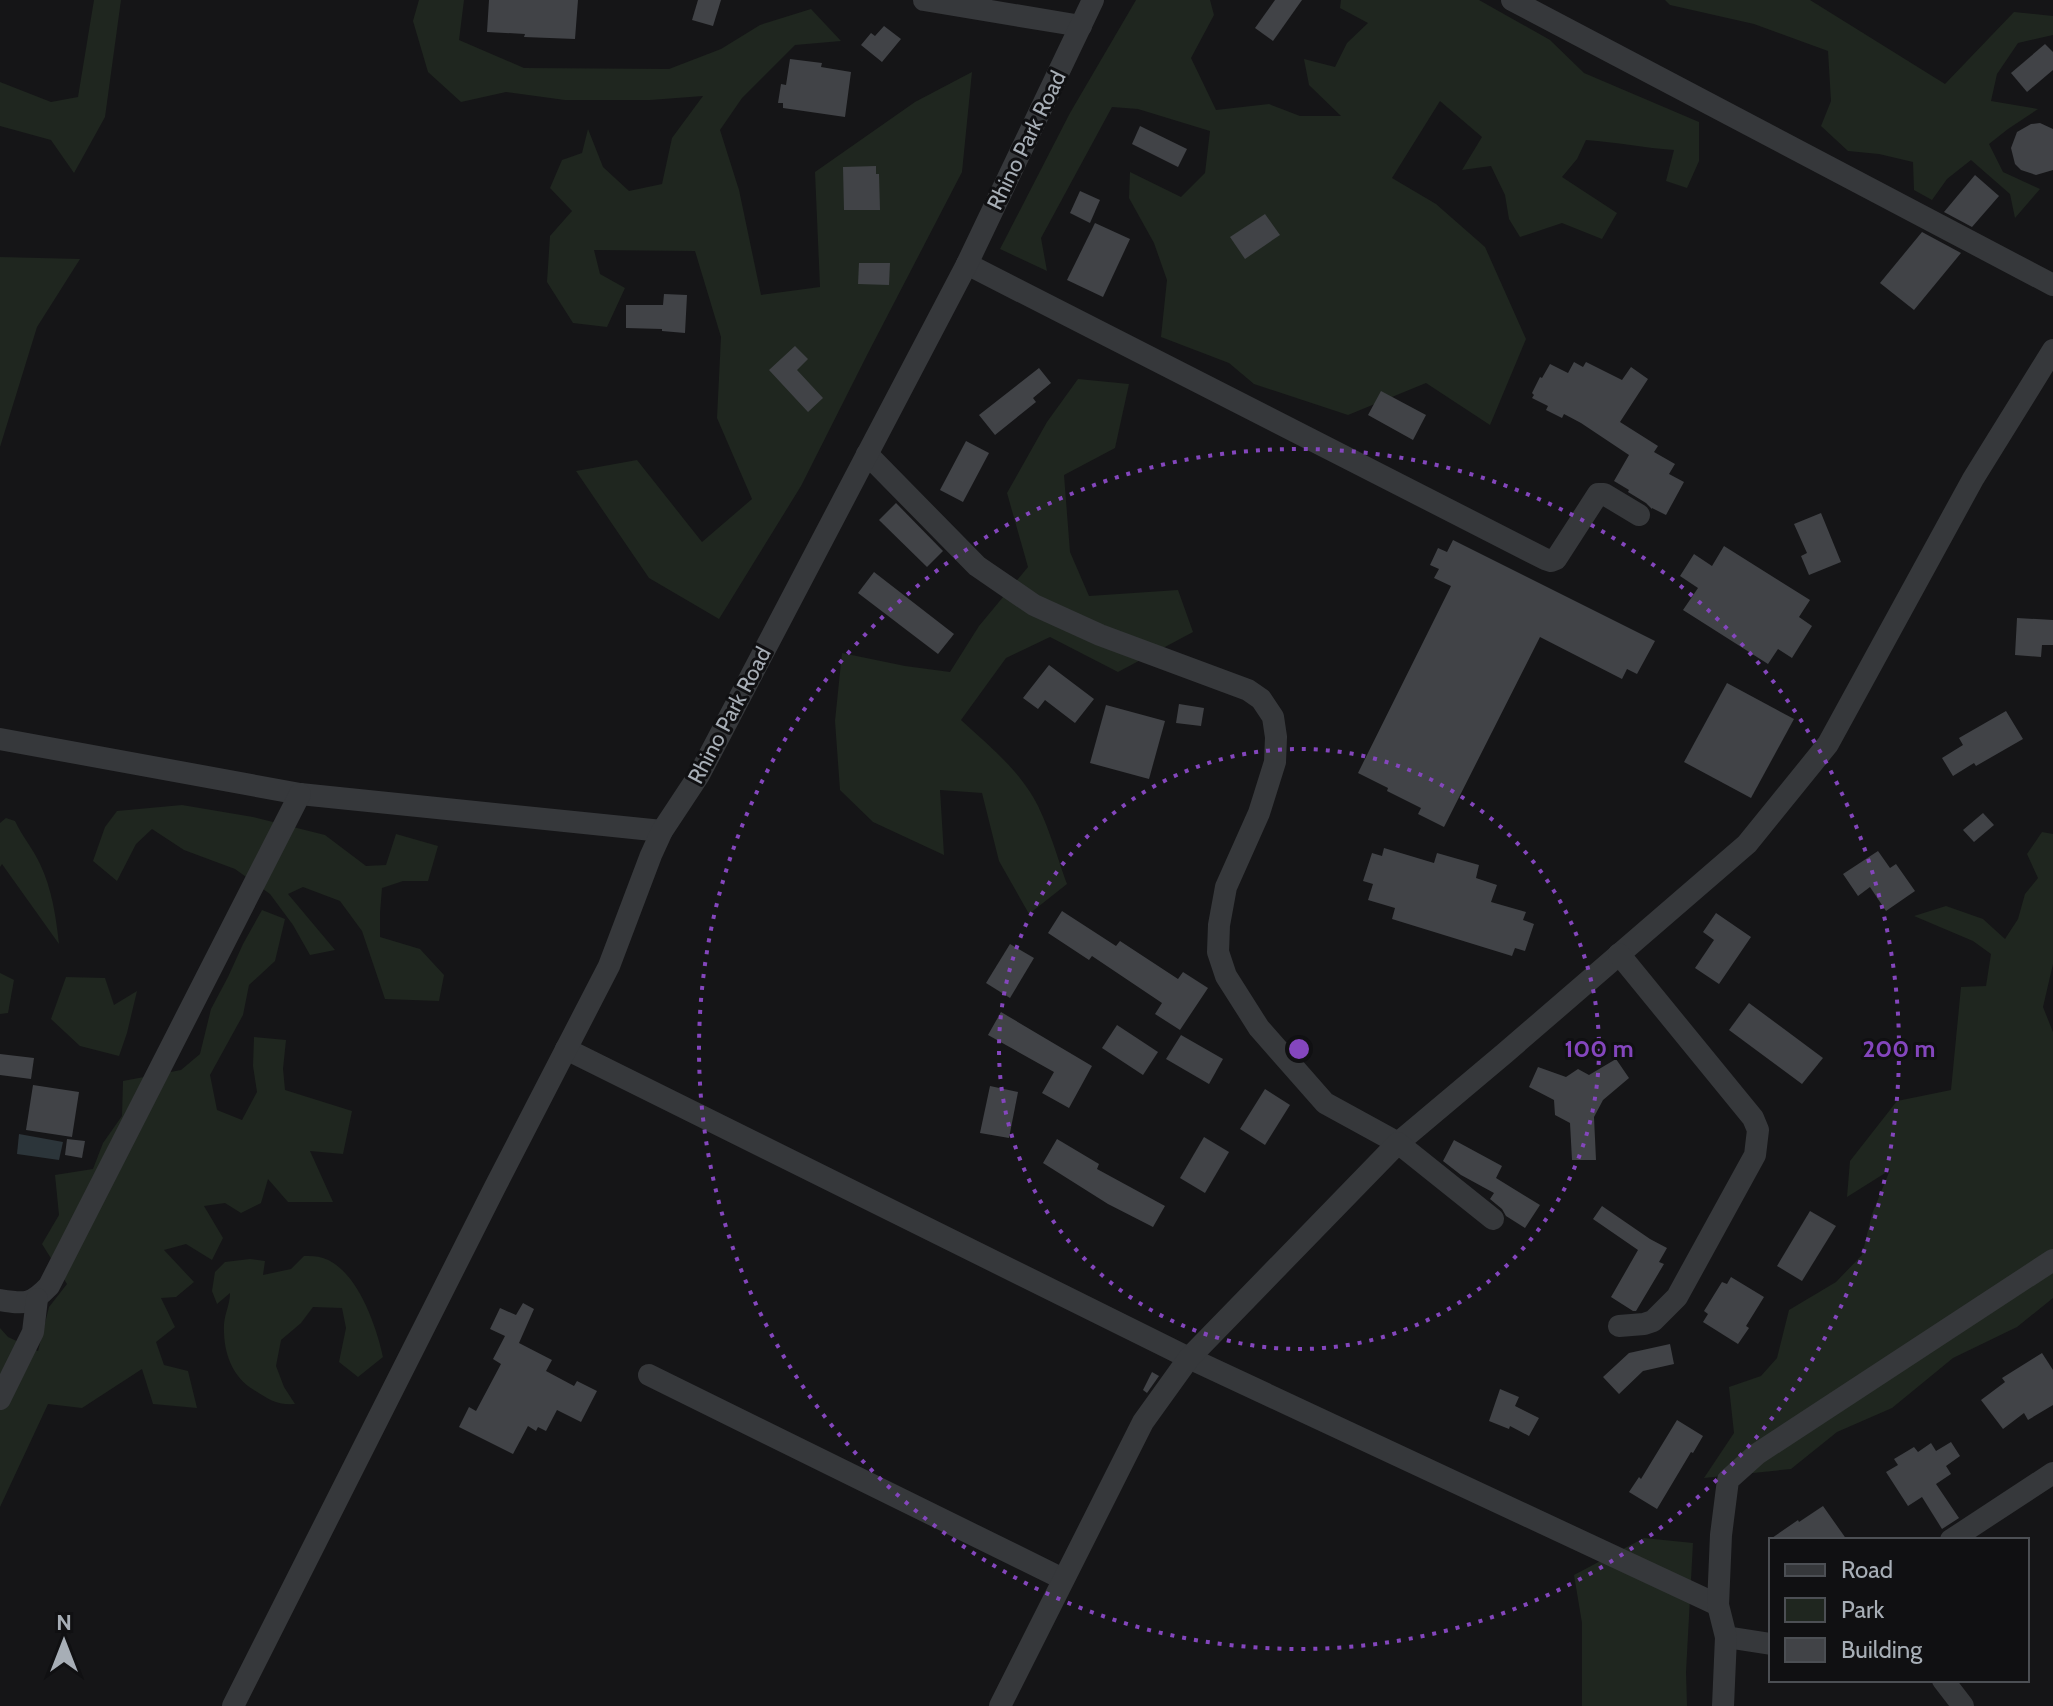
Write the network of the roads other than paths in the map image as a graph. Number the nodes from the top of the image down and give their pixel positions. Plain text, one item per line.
1 (924, 0) edge
2 (1093, 0) edge
3 (1512, 0) edge
4 (1081, 26) junction
5 (967, 264) junction
6 (2053, 285) edge
7 (2053, 350) edge
8 (867, 454) junction
9 (1639, 515) dead end
10 (0, 739) edge
11 (300, 794) junction
12 (662, 831) junction
13 (1619, 954) junction
14 (566, 1049) junction
15 (1398, 1143) junction
16 (1493, 1219) dead end
17 (2053, 1260) edge
18 (37, 1299) junction
19 (0, 1300) edge
20 (1619, 1326) dead end
21 (1189, 1358) junction
22 (649, 1375) dead end
23 (0, 1399) edge
24 (2053, 1473) edge
25 (1954, 1538) edge
26 (1063, 1579) junction
27 (1718, 1605) junction
28 (1726, 1637) junction
29 (1769, 1644) edge
30 (1945, 1682) edge
31 (233, 1706) edge
32 (1000, 1706) edge
33 (1723, 1706) edge
34 (1963, 1706) edge

1 - 4 street
2 - 4 street, Rhino Park Road
3 - 6 street
4 - 5 street, Rhino Park Road
5 - 8 street, Rhino Park Road
5 - 9 street
7 - 13 street
8 - 12 street, Rhino Park Road
8 - 15 street
10 - 11 street
11 - 12 street
11 - 18 street
12 - 14 street, Rhino Park Road
13 - 15 street
13 - 20 street
14 - 21 street
14 - 31 street, Rhino Park Road
15 - 16 street
15 - 21 street
17 - 27 street
18 - 19 street
18 - 23 street
21 - 26 street
21 - 27 street
22 - 26 street
24 - 25 street
26 - 32 street
27 - 28 street
28 - 29 street
28 - 33 street
30 - 34 street

